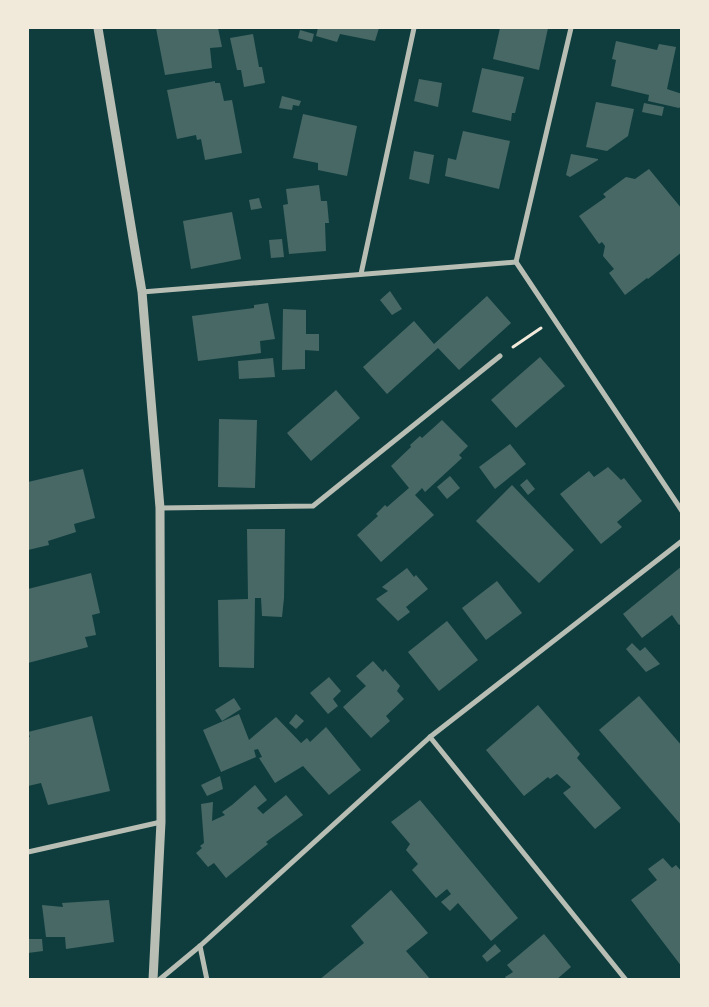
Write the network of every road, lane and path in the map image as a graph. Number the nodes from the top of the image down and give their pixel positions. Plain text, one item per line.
1 (98, 28) edge
2 (414, 28) edge
3 (571, 28) edge
4 (516, 262) junction
5 (361, 274) junction
6 (142, 292) junction
7 (554, 319) junction
8 (500, 356) joint
9 (160, 508) junction
10 (682, 511) edge
11 (682, 541) edge
12 (430, 737) junction
13 (161, 822) junction
14 (28, 852) edge
15 (200, 946) junction
16 (153, 980) edge
17 (159, 980) edge
18 (207, 980) edge
19 (626, 980) edge

1 - 6 street
2 - 5 street
3 - 4 street
4 - 5 street
4 - 7 street
5 - 6 street
6 - 9 street
7 - 8 path
7 - 10 street
8 - 9 street
9 - 13 street
11 - 12 street
12 - 15 street
12 - 19 street
13 - 14 street
13 - 16 street
15 - 17 street
15 - 18 street

